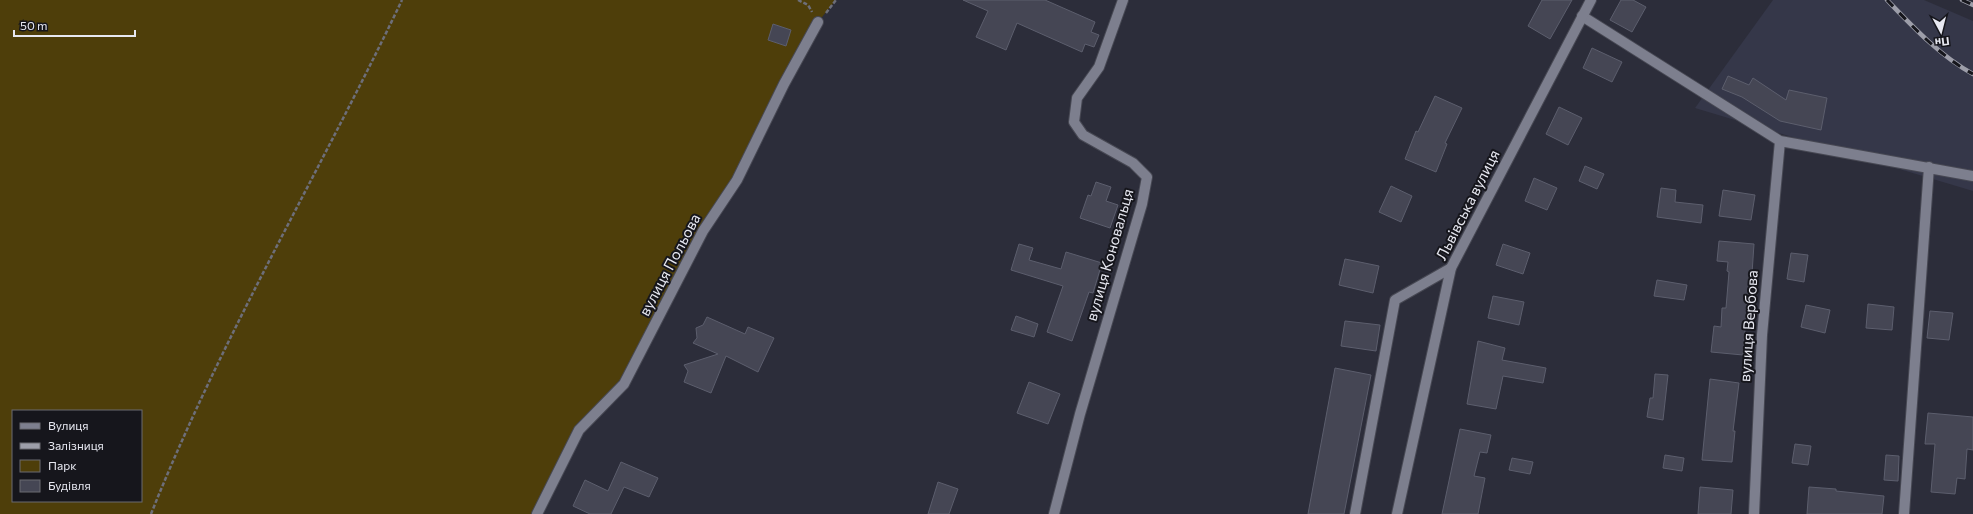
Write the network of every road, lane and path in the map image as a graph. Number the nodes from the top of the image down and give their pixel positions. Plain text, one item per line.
1 (402, 0) edge
2 (1123, 0) edge
3 (1590, 0) edge
4 (1582, 16) junction
5 (818, 22) dead end
6 (1780, 141) junction
7 (1929, 167) junction
8 (1973, 176) edge
9 (1451, 268) junction
10 (151, 514) edge
11 (537, 514) edge
12 (1054, 514) edge
13 (1355, 514) edge
14 (1397, 514) edge
15 (1754, 514) edge
16 (1904, 514) edge

1 - 10 path
2 - 12 street, вулиця Коновальця
3 - 4 street, Львівська вулиця
4 - 6 street
4 - 9 street, Львівська вулиця
5 - 11 street, вулиця Польова
6 - 7 street
6 - 15 street, вулиця Вербова
7 - 8 street
7 - 16 street
9 - 13 street
9 - 14 street, Львівська вулиця

